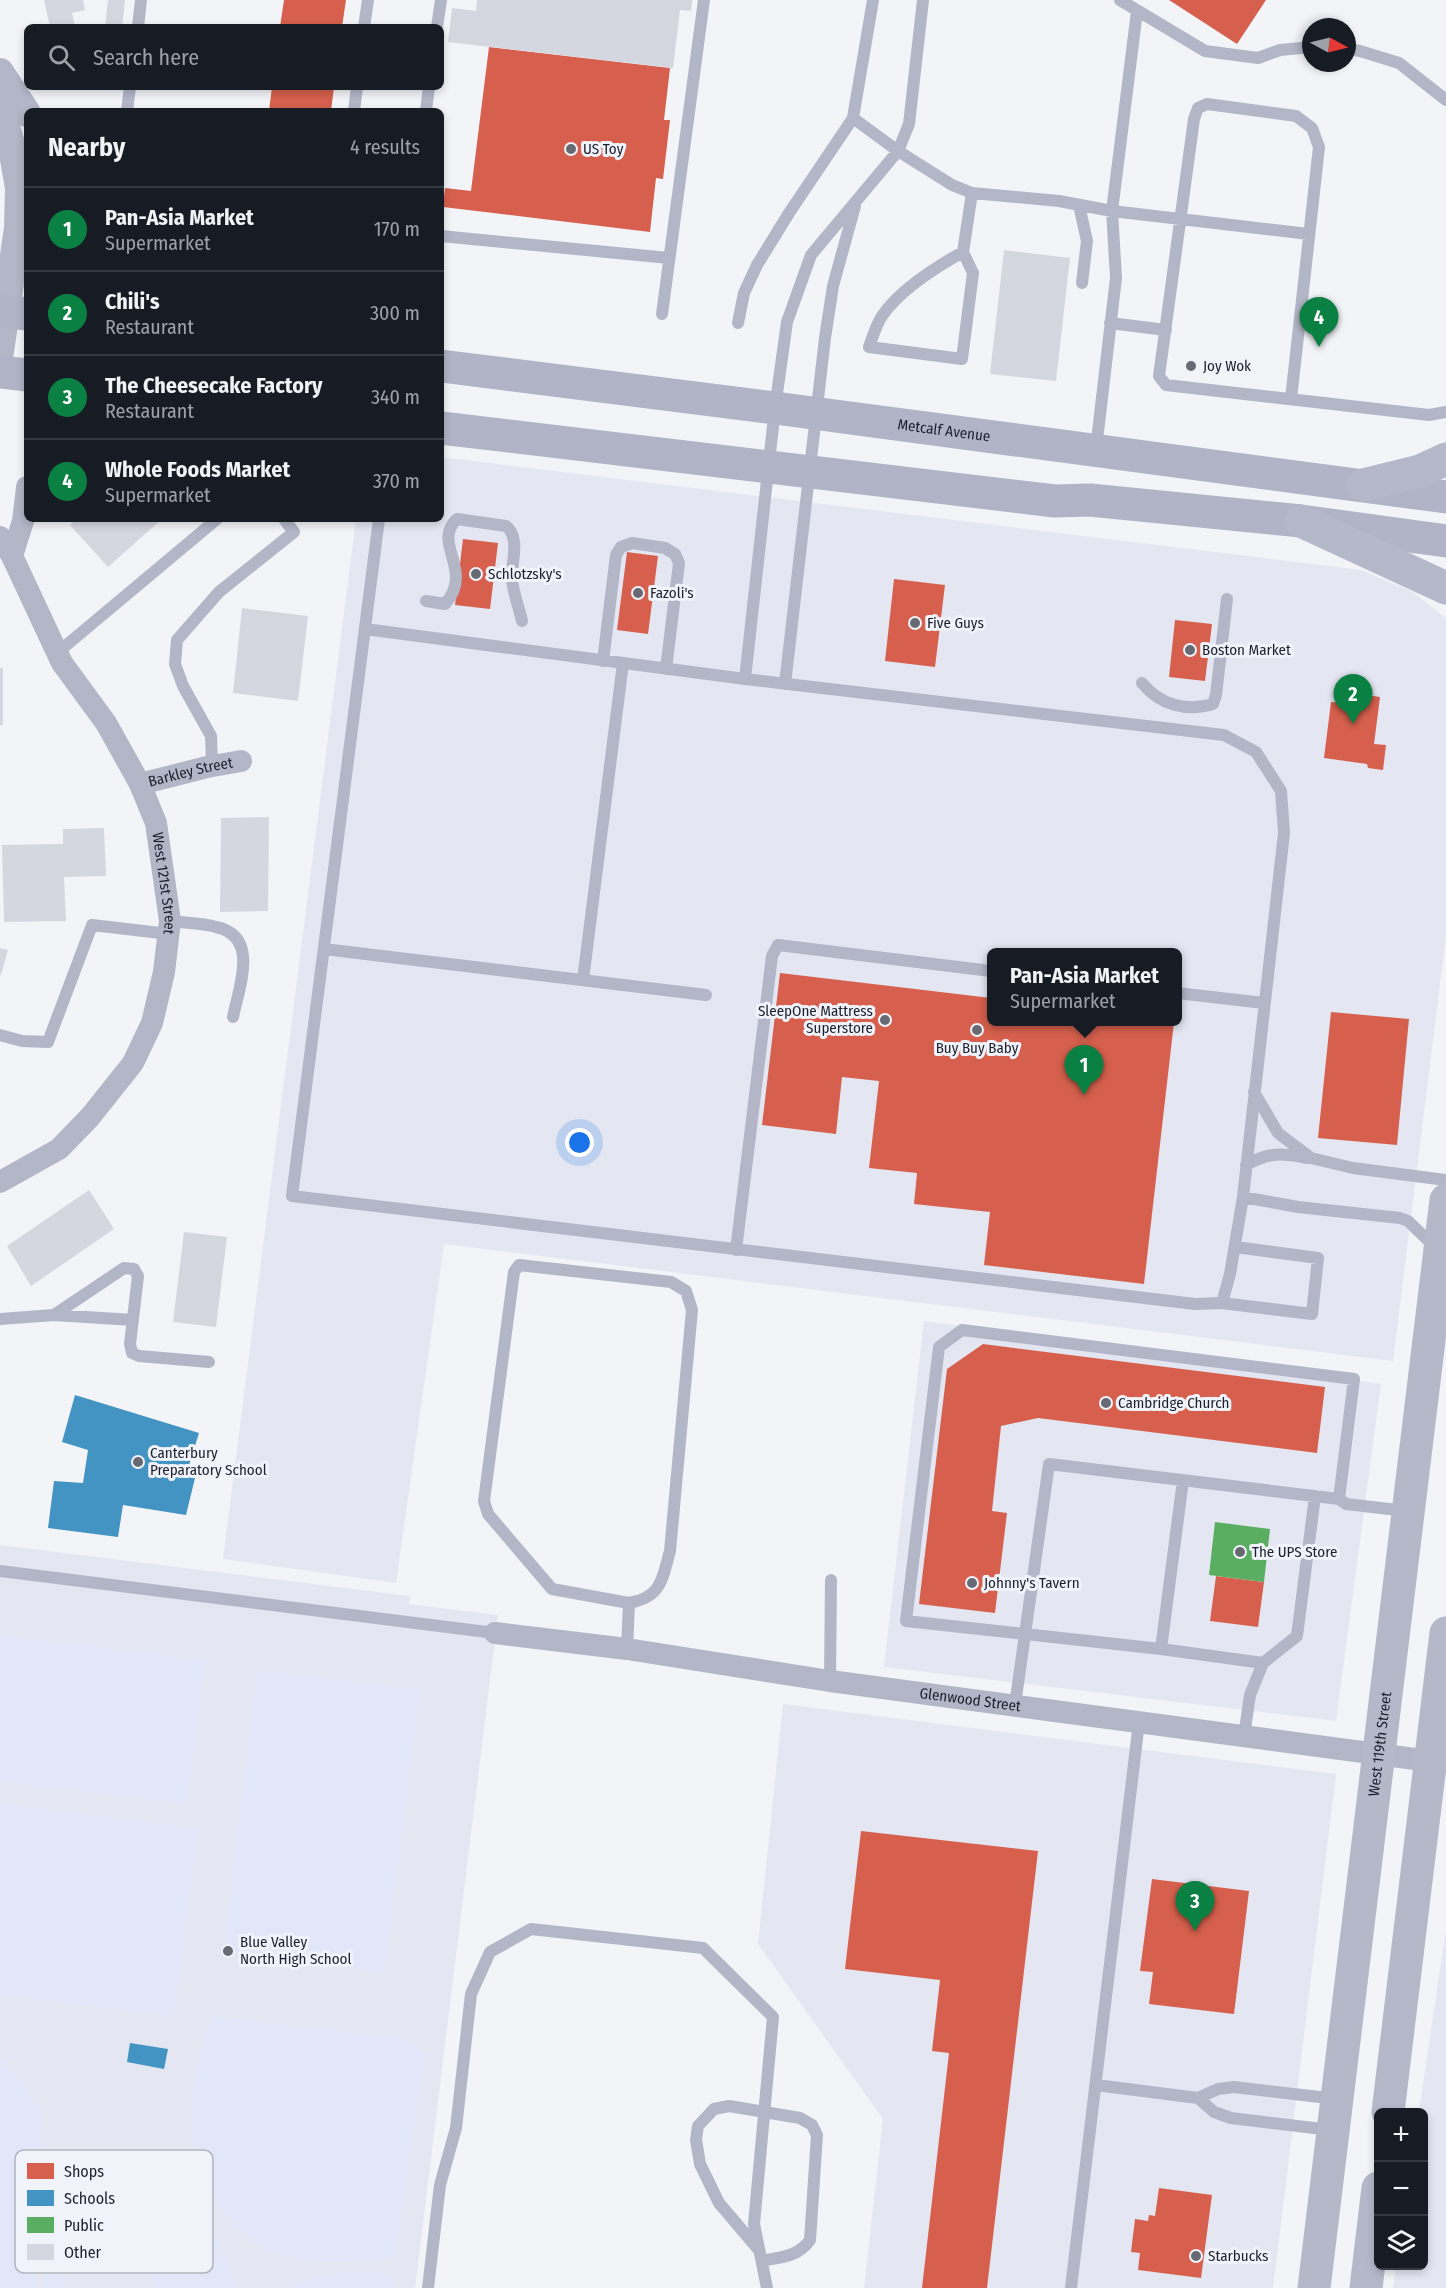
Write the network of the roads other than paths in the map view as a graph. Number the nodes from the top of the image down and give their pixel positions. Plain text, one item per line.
1 (141, 0) edge
2 (368, 0) edge
3 (441, 0) edge
4 (704, 0) edge
5 (873, 0) edge
6 (923, 0) edge
7 (1120, 0) edge
8 (1137, 11) junction
9 (138, 24) edge
10 (364, 24) edge
11 (437, 24) edge
12 (1302, 48) edge
13 (1356, 52) edge
14 (0, 72) edge
15 (0, 82) edge
16 (130, 90) edge
17 (357, 90) edge
18 (429, 90) edge
19 (1446, 100) edge
20 (24, 108) edge
21 (128, 108) edge
22 (354, 108) edge
23 (426, 108) edge
24 (853, 118) junction
25 (898, 151) junction
26 (972, 192) junction
27 (856, 202) junction
28 (1079, 205) junction
29 (1112, 211) junction
30 (1181, 218) junction
31 (1309, 234) junction
32 (444, 236) edge
33 (963, 252) junction
34 (669, 258) junction
35 (1082, 283) dead end
36 (11, 312) edge
37 (662, 314) dead end
38 (738, 323) dead end
39 (1110, 323) junction
40 (1166, 330) junction
41 (0, 352) edge
42 (444, 366) edge
43 (0, 372) edge
44 (24, 375) edge
45 (1291, 399) junction
46 (775, 408) junction
47 (1446, 412) edge
48 (815, 414) junction
49 (444, 428) edge
50 (1096, 450) junction
51 (1446, 459) edge
52 (768, 468) junction
53 (809, 473) junction
54 (1363, 485) junction
55 (1446, 497) edge
56 (24, 512) edge
57 (1301, 521) junction
58 (213, 522) edge
59 (286, 522) edge
60 (379, 522) edge
61 (1446, 541) edge
62 (4, 549) edge
63 (1446, 588) edge
64 (1227, 599) dead end
65 (426, 601) dead end
66 (522, 621) dead end
67 (365, 629) junction
68 (57, 652) junction
69 (603, 661) junction
70 (623, 663) junction
71 (666, 669) junction
72 (746, 679) junction
73 (1142, 683) dead end
74 (785, 684) junction
75 (242, 761) dead end
76 (212, 766) junction
77 (140, 784) junction
78 (170, 928) junction
79 (324, 949) junction
80 (987, 971) edge
81 (583, 980) junction
82 (1182, 994) edge
83 (706, 995) dead end
84 (1264, 1003) junction
85 (233, 1017) dead end
86 (0, 1035) edge
87 (1254, 1092) junction
88 (1311, 1158) junction
89 (1246, 1165) junction
90 (1446, 1180) edge
91 (0, 1182) edge
92 (1243, 1197) junction
93 (1446, 1200) edge
94 (1235, 1247) junction
95 (736, 1250) junction
96 (1440, 1251) junction
97 (1222, 1303) junction
98 (54, 1315) junction
99 (0, 1319) edge
100 (133, 1320) junction
101 (209, 1362) dead end
102 (1183, 1480) junction
103 (1315, 1496) junction
104 (1339, 1499) junction
105 (1408, 1511) junction
106 (0, 1571) edge
107 (831, 1580) dead end
108 (629, 1603) junction
109 (495, 1633) joint
110 (1446, 1633) edge
111 (1024, 1635) junction
112 (627, 1649) junction
113 (1161, 1649) junction
114 (1263, 1662) junction
115 (830, 1681) junction
116 (1015, 1705) junction
117 (1139, 1722) junction
118 (1244, 1736) junction
119 (1379, 1753) junction
120 (1438, 1762) edge
121 (1096, 2085) junction
122 (1198, 2098) junction
123 (1389, 2108) edge
124 (764, 2113) junction
125 (1336, 2115) junction
126 (1375, 2216) edge
127 (761, 2256) junction
128 (428, 2288) edge
129 (767, 2288) edge
130 (1071, 2288) edge
131 (1314, 2288) edge
132 (1366, 2288) edge

1 - 9 lane
2 - 10 lane
3 - 11 lane
4 - 34 lane
5 - 24 lane
6 - 25 lane
7 - 8 lane
8 - 12 lane
8 - 29 lane
13 - 19 lane
14 - 20 street
15 - 36 street
16 - 21 lane
17 - 22 lane
18 - 23 lane
24 - 25 lane
24 - 38 lane
25 - 26 lane
25 - 27 lane
26 - 28 lane
26 - 33 lane
27 - 46 lane
27 - 48 lane
28 - 29 lane
28 - 35 lane
29 - 30 lane
29 - 39 lane
30 - 31 lane
30 - 31 lane
30 - 40 lane
31 - 45 lane
32 - 34 lane
33 - 33 lane
34 - 37 lane
36 - 41 street
39 - 40 lane
39 - 50 lane
40 - 45 lane
42 - 46 main road, Metcalf Avenue
43 - 44 main road
45 - 47 lane
46 - 48 main road, Metcalf Avenue
46 - 52 lane
48 - 50 main road, Metcalf Avenue
48 - 53 lane
49 - 52 main road
50 - 54 main road, Metcalf Avenue
51 - 54 main road
52 - 53 main road
52 - 72 lane
53 - 57 main road
53 - 74 lane
54 - 55 main road, Metcalf Avenue
56 - 62 street, West 121st Street
57 - 61 main road
57 - 63 main road
58 - 68 lane
59 - 76 lane
60 - 67 lane
62 - 68 street, West 121st Street
64 - 73 lane
65 - 66 lane
67 - 69 lane
67 - 79 lane
68 - 77 street, West 121st Street
69 - 70 lane
69 - 71 lane
70 - 71 lane
70 - 81 lane
71 - 72 lane
72 - 74 lane
74 - 84 lane
75 - 76 street, Barkley Street
76 - 77 street, Barkley Street
77 - 78 street, West 121st Street
78 - 85 lane
78 - 86 lane
78 - 91 street, West 121st Street
79 - 81 lane
79 - 95 lane
80 - 95 lane
81 - 83 lane
82 - 84 lane
84 - 87 lane
87 - 88 lane
87 - 89 lane
88 - 89 lane
88 - 90 lane
89 - 92 lane
92 - 94 lane
92 - 96 lane
93 - 96 main road, West 119th Street
94 - 97 lane
94 - 97 lane
95 - 97 lane
96 - 105 main road, West 119th Street
98 - 99 lane
98 - 100 lane
98 - 100 lane
100 - 101 lane
102 - 103 lane
102 - 111 lane
102 - 113 lane
103 - 104 lane
103 - 114 lane
104 - 105 lane
104 - 111 lane
105 - 119 main road, West 119th Street
106 - 109 lane
107 - 115 lane
108 - 108 lane
108 - 112 lane
109 - 112 street, Glenwood Street
110 - 120 main road
111 - 113 lane
111 - 116 lane
112 - 115 street, Glenwood Street
113 - 114 lane
114 - 118 lane
115 - 116 street, Glenwood Street
116 - 117 street, Glenwood Street
117 - 118 street, Glenwood Street
117 - 121 lane
118 - 119 street, Glenwood Street
119 - 120 street, Glenwood Street
119 - 125 main road, West 119th Street
120 - 123 main road
121 - 122 lane
121 - 130 lane
122 - 125 lane
122 - 125 lane
124 - 127 lane
124 - 127 lane
124 - 127 lane
124 - 128 lane
125 - 131 main road, West 119th Street
126 - 132 main road
127 - 129 lane

